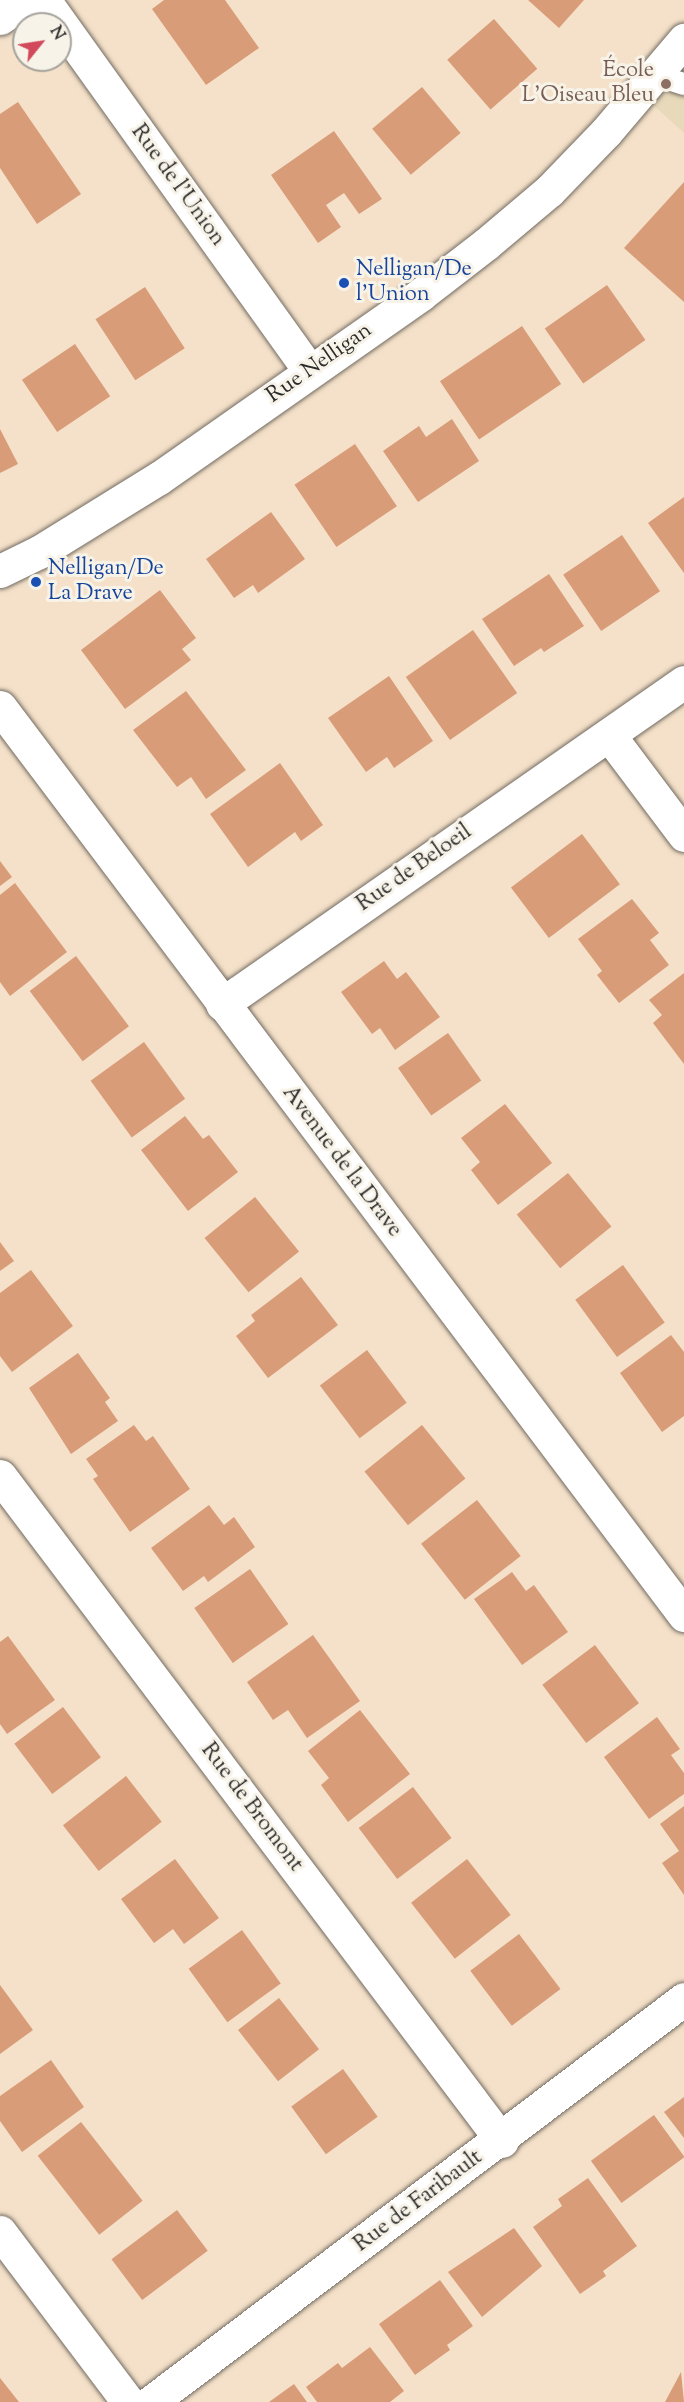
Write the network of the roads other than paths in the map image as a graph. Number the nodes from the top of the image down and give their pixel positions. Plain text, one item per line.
1 (26, 0) edge
2 (44, 0) edge
3 (0, 18) edge
4 (684, 40) edge
5 (670, 79) edge
6 (310, 372) junction
7 (0, 571) edge
8 (684, 682) edge
9 (0, 707) edge
10 (609, 735) junction
11 (684, 835) edge
12 (222, 1004) junction
13 (0, 1476) edge
14 (684, 1615) edge
15 (684, 1999) edge
16 (501, 2141) junction
17 (0, 2232) edge
18 (128, 2402) edge
19 (151, 2402) edge

1 - 3 street
2 - 6 street, Rue de l'Union
4 - 5 street, Rue Nelligan
5 - 6 street, Rue Nelligan
6 - 7 street, Rue Nelligan
8 - 10 street, Rue de Beloeil
9 - 12 street, Avenue de la Drave
10 - 11 street
10 - 12 street, Rue de Beloeil
12 - 14 street, Avenue de la Drave
13 - 16 street, Rue de Bromont
15 - 16 street, Rue de Faribault
16 - 19 street, Rue de Faribault
17 - 18 street

